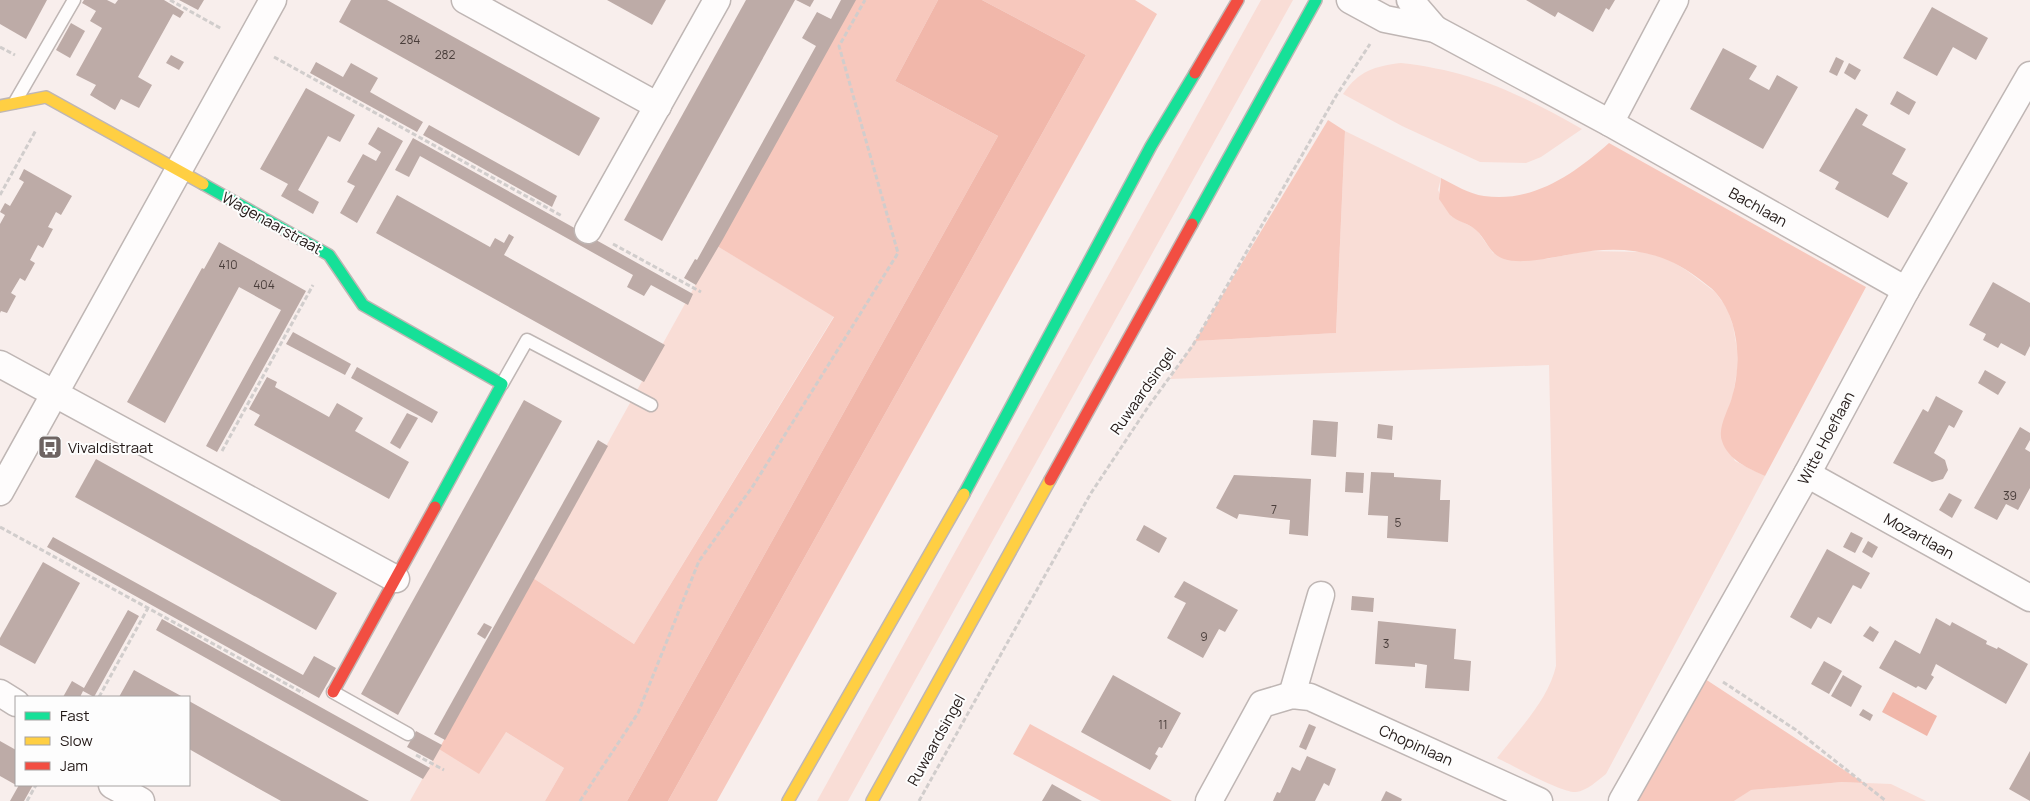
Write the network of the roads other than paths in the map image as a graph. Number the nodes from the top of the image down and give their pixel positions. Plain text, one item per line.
1 (74, 0) edge
2 (273, 0) edge
3 (465, 0) edge
4 (717, 0) edge
5 (1238, 0) edge
6 (1316, 0) edge
7 (1350, 0) edge
8 (1410, 0) edge
9 (1675, 0) edge
10 (1435, 29) junction
11 (2030, 75) edge
12 (14, 103) junction
13 (0, 106) edge
14 (658, 106) junction
15 (1610, 123) junction
16 (179, 171) junction
17 (588, 230) road end
18 (1906, 290) junction
19 (0, 364) edge
20 (502, 384) junction
21 (54, 395) junction
22 (651, 406) dead end
23 (1807, 474) junction
24 (0, 492) edge
25 (396, 579) junction
26 (1321, 595) dead end
27 (2030, 598) edge
28 (333, 692) joint
29 (0, 693) edge
30 (1292, 695) junction
31 (15, 702) edge
32 (408, 734) dead end
33 (114, 786) edge
34 (141, 801) edge
35 (788, 801) edge
36 (872, 801) edge
37 (1209, 801) edge
38 (1539, 801) edge
39 (1622, 801) edge

1 - 12 lane
2 - 16 street
3 - 14 street
4 - 14 street
5 - 35 main road
6 - 36 main road, Ruwaardsingel
7 - 10 street, Bachlaan
8 - 10 street, Bachlaan
9 - 15 street
10 - 15 street, Bachlaan
11 - 18 street, Witte Hoeflaan
12 - 13 main road, Wagenaarstraat
12 - 16 main road, Wagenaarstraat
14 - 17 street
15 - 18 street, Bachlaan
16 - 20 main road, Wagenaarstraat
16 - 21 street
18 - 23 street, Witte Hoeflaan
19 - 21 street
20 - 22 lane
20 - 25 main road
21 - 24 street
21 - 25 street
23 - 27 street, Mozartlaan
23 - 39 street, Witte Hoeflaan
25 - 28 main road
26 - 30 street
28 - 32 lane
29 - 31 street
30 - 37 street, Chopinlaan
30 - 38 street, Chopinlaan
33 - 34 street

